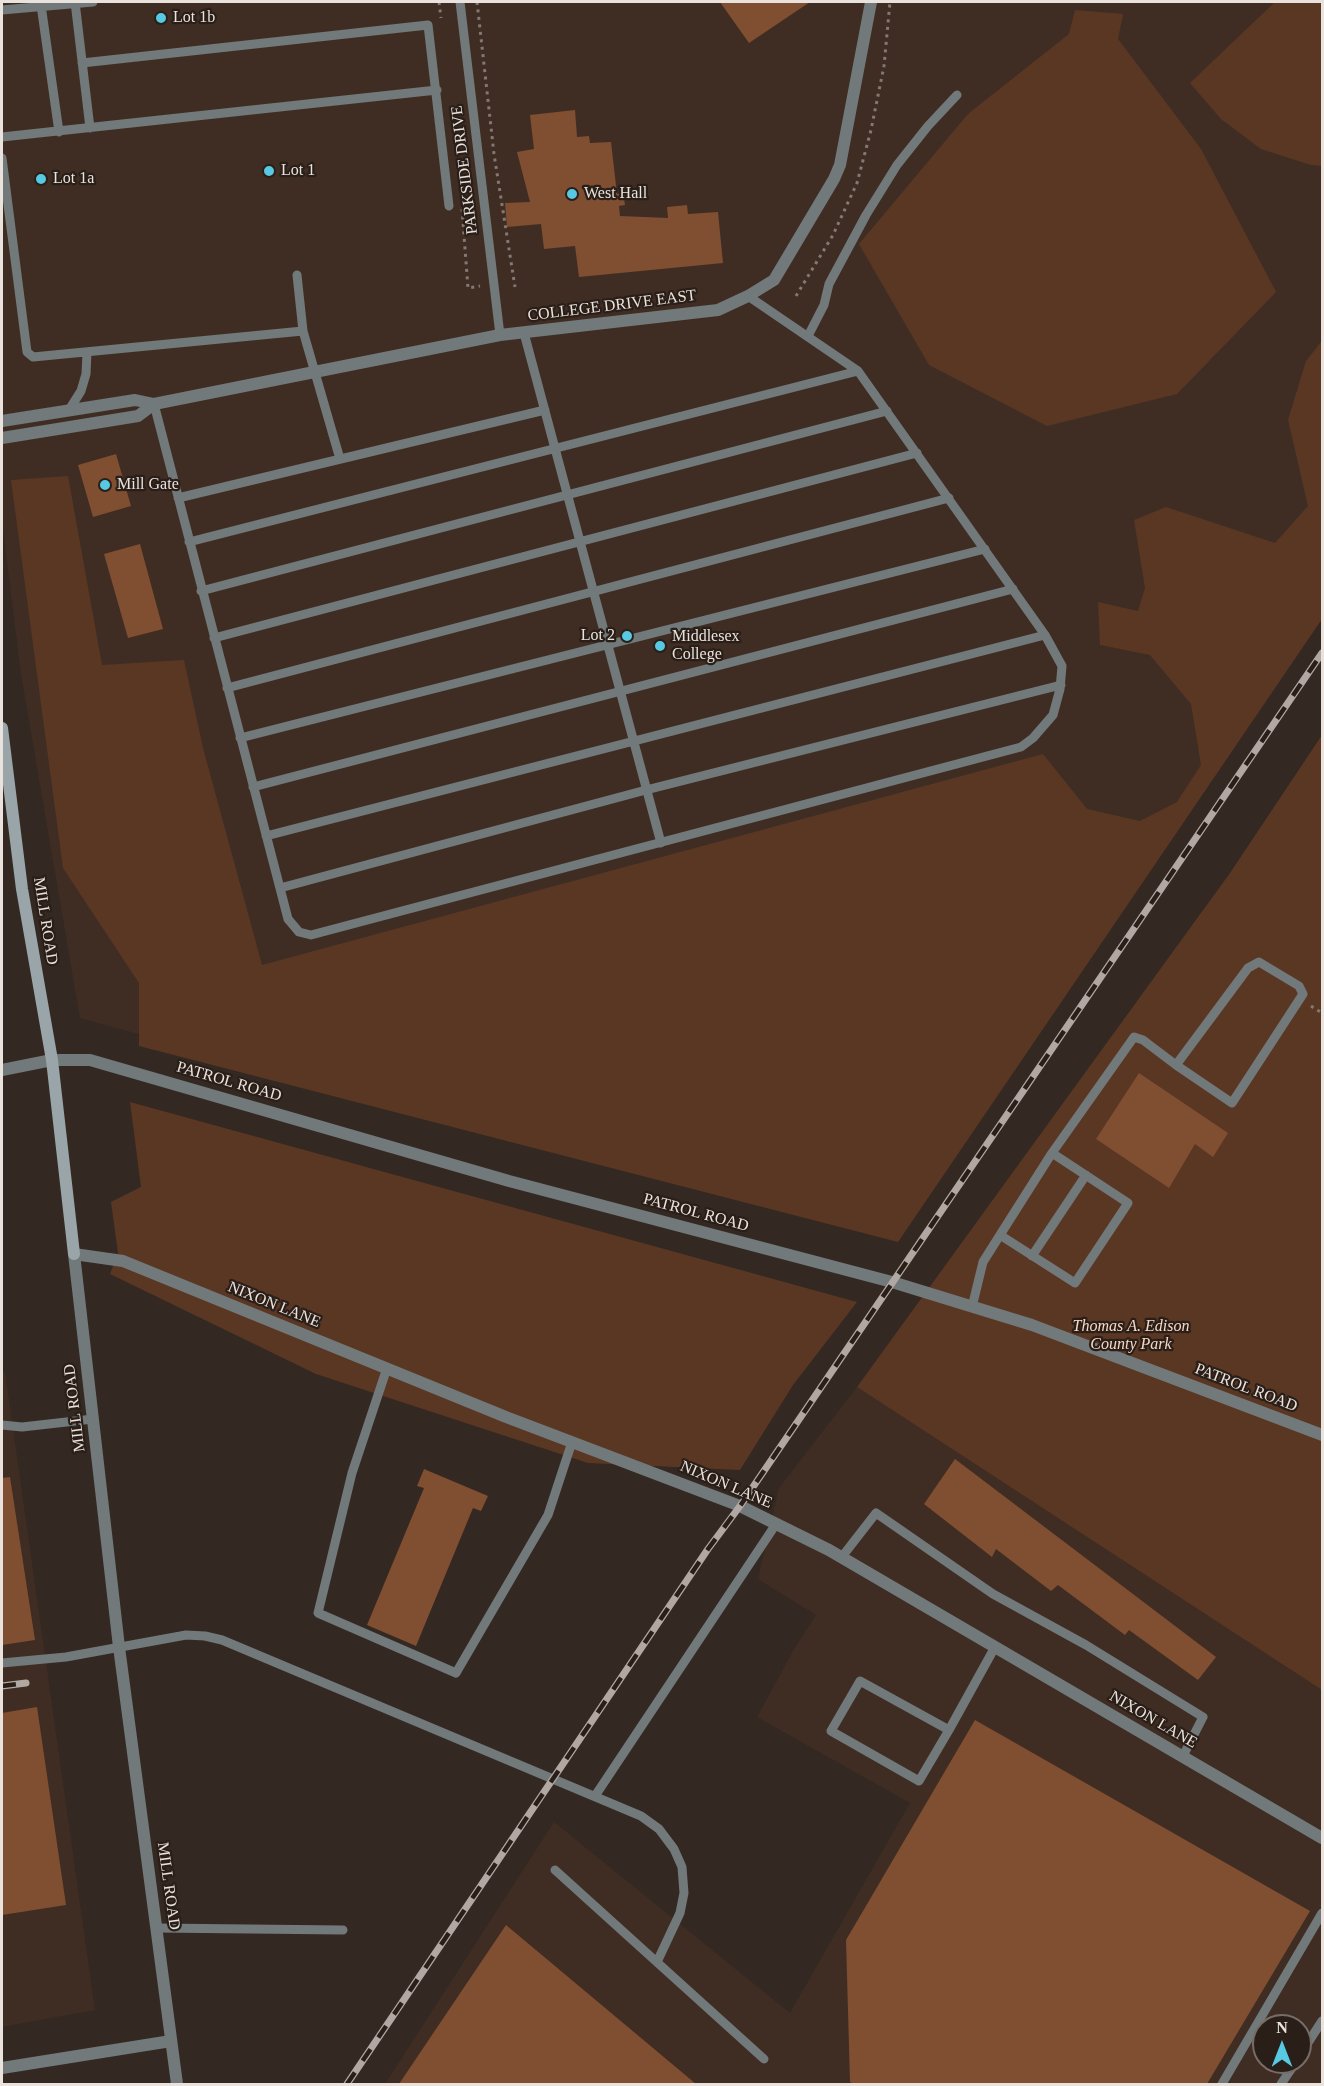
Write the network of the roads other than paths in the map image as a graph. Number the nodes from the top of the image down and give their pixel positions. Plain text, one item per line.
1 (75, 2) edge
2 (93, 2) edge
3 (460, 2) edge
4 (871, 2) edge
5 (40, 6) junction
6 (2, 10) edge
7 (82, 63) junction
8 (437, 90) junction
9 (957, 95) dead end
10 (90, 128) junction
11 (58, 132) junction
12 (2, 137) edge
13 (2, 158) edge
14 (449, 206) dead end
15 (297, 275) dead end
16 (748, 296) junction
17 (303, 331) junction
18 (524, 333) junction
19 (500, 335) junction
20 (808, 336) junction
21 (87, 352) junction
22 (858, 371) junction
23 (316, 372) junction
24 (108, 404) junction
25 (154, 404) junction
26 (69, 410) junction
27 (545, 410) junction
28 (887, 411) junction
29 (110, 420) junction
30 (2, 421) edge
31 (2, 438) edge
32 (554, 448) junction
33 (917, 453) junction
34 (340, 459) junction
35 (566, 493) junction
36 (178, 498) junction
37 (949, 498) junction
38 (189, 542) junction
39 (580, 542) junction
40 (985, 549) junction
41 (1013, 589) junction
42 (201, 591) junction
43 (593, 592) junction
44 (1045, 635) junction
45 (214, 638) junction
46 (606, 645) junction
47 (1061, 685) junction
48 (227, 688) junction
49 (619, 692) junction
50 (2, 728) edge
51 (240, 738) junction
52 (632, 740) junction
53 (253, 787) junction
54 (646, 790) junction
55 (266, 836) junction
56 (661, 843) junction
57 (280, 888) junction
58 (52, 1060) junction
59 (1176, 1065) junction
60 (2, 1070) edge
61 (1052, 1153) junction
62 (1086, 1175) junction
63 (1000, 1235) junction
64 (74, 1254) junction
65 (1032, 1256) junction
66 (972, 1307) junction
67 (387, 1368) junction
68 (93, 1419) junction
69 (2, 1425) edge
70 (1323, 1435) edge
71 (572, 1442) junction
72 (777, 1524) junction
73 (841, 1558) junction
74 (119, 1647) junction
75 (995, 1647) junction
76 (2, 1663) edge
77 (949, 1730) junction
78 (1183, 1756) junction
79 (595, 1797) junction
80 (1321, 1833) edge
81 (555, 1870) dead end
82 (1323, 1913) edge
83 (156, 1928) junction
84 (343, 1930) dead end
85 (657, 1962) junction
86 (1323, 2021) edge
87 (1312, 2037) edge
88 (171, 2041) junction
89 (764, 2058) dead end
90 (2, 2068) edge
91 (177, 2085) edge
92 (1222, 2085) edge

1 - 2 lane
1 - 5 lane
1 - 7 lane
3 - 19 lane, PARKSIDE DRIVE
4 - 16 street, COLLEGE DRIVE EAST
5 - 6 lane
5 - 11 lane
7 - 8 lane
7 - 10 lane
8 - 10 lane
8 - 14 lane
9 - 20 lane
10 - 11 lane
11 - 12 lane
13 - 21 lane
15 - 17 lane
16 - 18 street, COLLEGE DRIVE EAST
16 - 20 lane
17 - 21 lane
17 - 23 lane
18 - 19 street, COLLEGE DRIVE EAST
18 - 27 lane
19 - 23 street, COLLEGE DRIVE EAST
20 - 22 lane
21 - 26 lane
22 - 28 lane
22 - 32 lane
23 - 25 street, COLLEGE DRIVE EAST
23 - 34 lane
24 - 25 street, COLLEGE DRIVE EAST
24 - 26 street, COLLEGE DRIVE EAST
24 - 29 lane
25 - 29 street, COLLEGE DRIVE EAST
25 - 36 lane
26 - 30 street, COLLEGE DRIVE EAST
27 - 32 lane
27 - 34 lane
28 - 33 lane
28 - 35 lane
29 - 31 street, COLLEGE DRIVE EAST
32 - 35 lane
32 - 38 lane
33 - 37 lane
33 - 39 lane
34 - 36 lane
35 - 39 lane
35 - 42 lane
36 - 38 lane
37 - 40 lane
37 - 43 lane
38 - 42 lane
39 - 43 lane
39 - 45 lane
40 - 41 lane
40 - 46 lane
41 - 44 lane
41 - 49 lane
42 - 45 lane
43 - 46 lane
43 - 48 lane
44 - 47 lane
44 - 52 lane
45 - 48 lane
46 - 49 lane
46 - 51 lane
47 - 54 lane
47 - 56 lane
48 - 51 lane
49 - 52 lane
49 - 53 lane
50 - 58 street, MILL ROAD
51 - 53 lane
52 - 54 lane
52 - 55 lane
53 - 55 lane
54 - 56 lane
54 - 57 lane
55 - 57 lane
56 - 57 lane
58 - 60 street, PATROL ROAD
58 - 64 street, MILL ROAD
58 - 66 street, PATROL ROAD
59 - 59 lane
59 - 61 lane
61 - 62 lane
61 - 63 lane
62 - 65 lane
62 - 65 lane
63 - 65 lane
63 - 66 lane
64 - 67 street, NIXON LANE
64 - 68 street, MILL ROAD
66 - 70 street, PATROL ROAD
67 - 71 street, NIXON LANE
67 - 71 lane
68 - 69 lane
68 - 74 street, MILL ROAD
71 - 72 street, NIXON LANE
72 - 73 street, NIXON LANE
72 - 79 lane
73 - 75 street, NIXON LANE
73 - 78 lane
74 - 76 lane
74 - 79 lane
74 - 83 street, MILL ROAD
75 - 77 lane
75 - 78 street, NIXON LANE
77 - 77 lane
78 - 80 street, NIXON LANE
79 - 85 lane
81 - 85 lane
82 - 92 lane
83 - 84 lane
83 - 88 street, MILL ROAD
85 - 89 lane
86 - 87 lane
88 - 90 street
88 - 91 street, MILL ROAD

